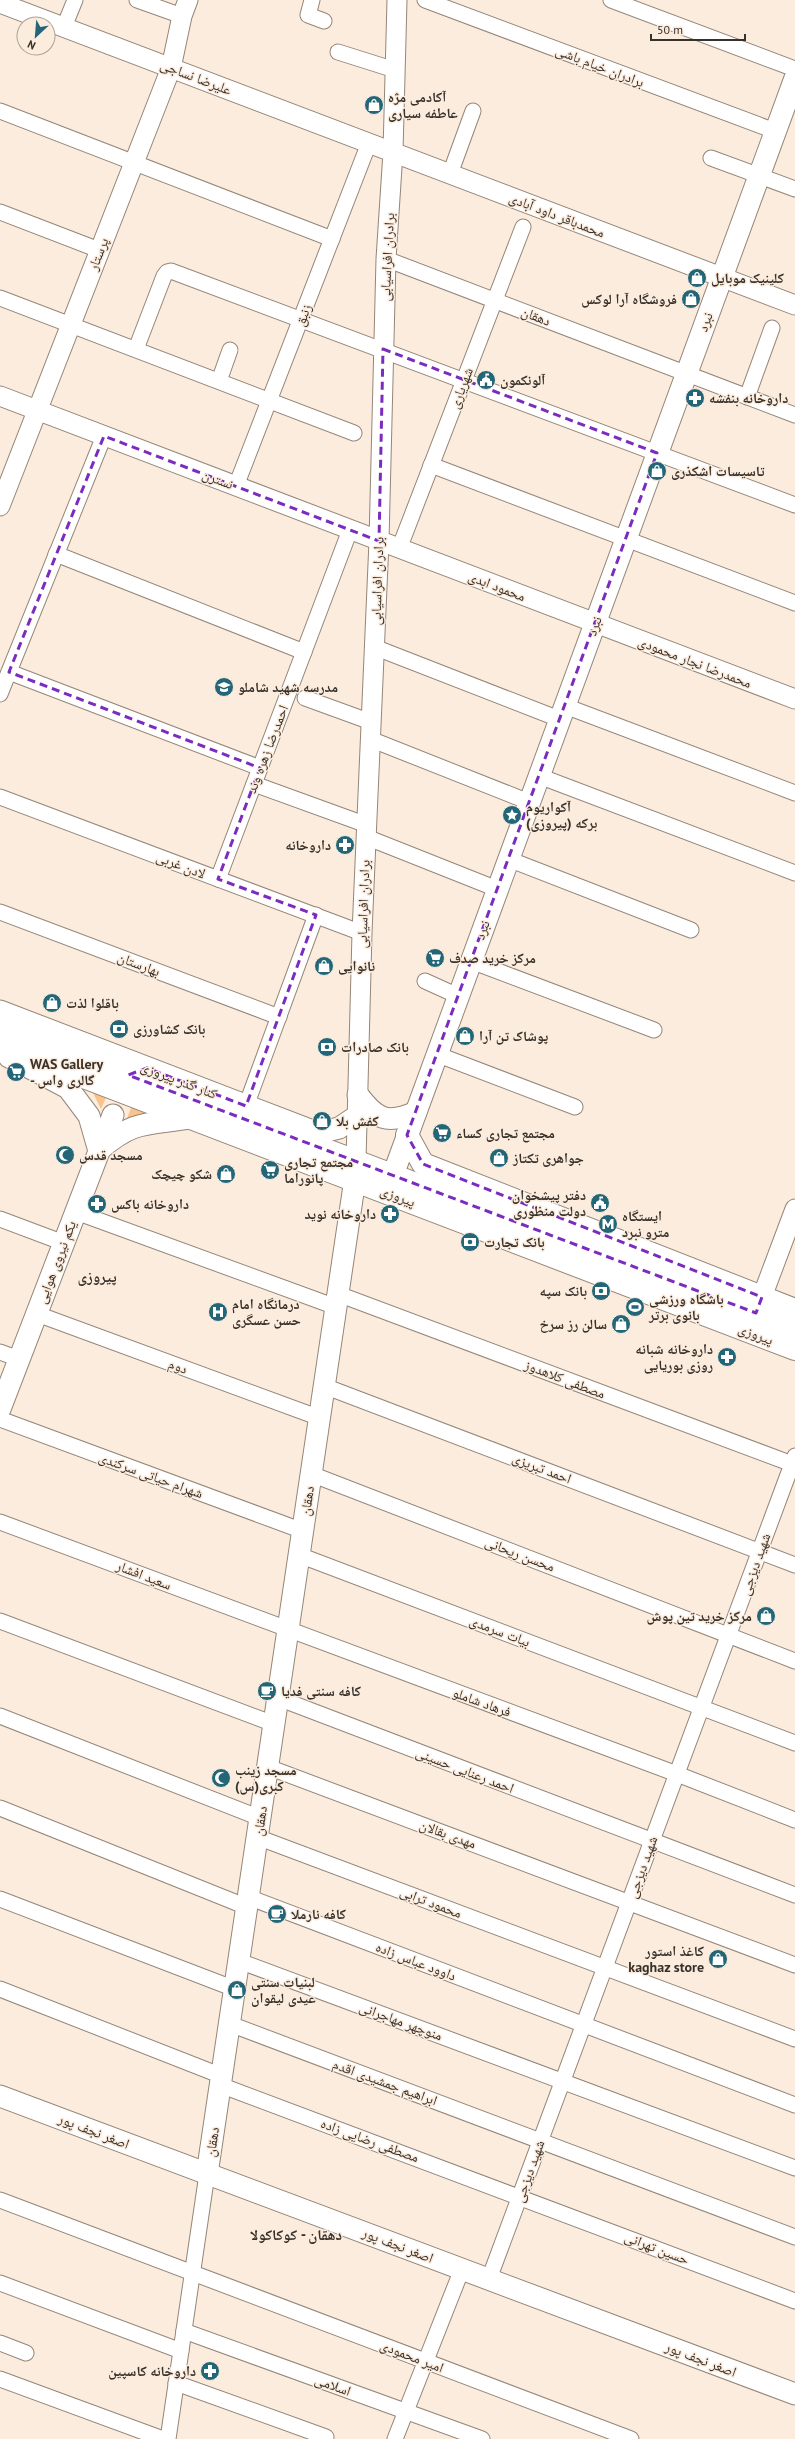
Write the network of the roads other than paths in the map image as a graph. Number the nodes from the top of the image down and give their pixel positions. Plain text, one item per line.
1 (74, 0) edge
2 (137, 0) edge
3 (312, 0) edge
4 (398, 0) edge
5 (425, 0) edge
6 (611, 0) edge
7 (0, 3) edge
8 (185, 8) edge
9 (324, 21) dead end
10 (64, 27) junction
11 (338, 52) dead end
12 (171, 68) junction
13 (395, 70) junction
14 (794, 80) edge
15 (0, 111) edge
16 (473, 111) dead end
17 (775, 132) junction
18 (369, 143) junction
19 (393, 152) junction
20 (711, 158) dead end
21 (135, 162) junction
22 (450, 174) junction
23 (759, 175) junction
24 (795, 189) edge
25 (0, 212) edge
26 (523, 227) dead end
27 (332, 239) junction
28 (99, 250) junction
29 (386, 259) junction
30 (722, 277) junction
31 (0, 298) edge
32 (495, 300) junction
33 (795, 305) edge
34 (301, 318) junction
35 (71, 324) junction
36 (772, 328) dead end
37 (136, 349) junction
38 (383, 349) junction
39 (230, 350) dead end
40 (686, 374) junction
41 (464, 380) junction
42 (219, 381) junction
43 (0, 396) edge
44 (747, 397) junction
45 (270, 400) junction
46 (37, 410) junction
47 (795, 415) edge
48 (354, 433) dead end
49 (104, 436) junction
50 (657, 453) junction
51 (431, 465) junction
52 (236, 486) junction
53 (795, 505) edge
54 (0, 506) edge
55 (350, 530) junction
56 (626, 539) junction
57 (379, 541) junction
58 (399, 549) junction
59 (56, 554) junction
60 (795, 603) edge
61 (595, 624) junction
62 (374, 647) junction
63 (304, 652) junction
64 (9, 672) junction
65 (0, 694) edge
66 (305, 698) dead end
67 (795, 699) edge
68 (562, 712) junction
69 (371, 731) junction
70 (260, 768) junction
71 (539, 776) junction
72 (254, 784) junction
73 (795, 792) edge
74 (0, 797) edge
75 (529, 802) junction
76 (366, 831) junction
77 (508, 860) junction
78 (795, 873) edge
79 (218, 879) junction
80 (497, 889) junction
81 (0, 912) edge
82 (316, 916) junction
83 (691, 930) dead end
84 (362, 933) junction
85 (471, 961) junction
86 (425, 981) dead end
87 (458, 996) junction
88 (0, 1011) edge
89 (279, 1017) junction
90 (0, 1026) edge
91 (654, 1030) dead end
92 (0, 1045) edge
93 (0, 1053) edge
94 (436, 1054) junction
95 (131, 1067) junction
96 (358, 1095) junction
97 (246, 1106) junction
98 (575, 1107) dead end
99 (416, 1112) junction
100 (113, 1115) dead end
101 (357, 1116) junction
102 (191, 1118) junction
103 (407, 1136) junction
104 (99, 1151) junction
105 (355, 1170) junction
106 (393, 1175) junction
107 (76, 1212) junction
108 (556, 1216) junction
109 (794, 1216) edge
110 (0, 1219) edge
111 (64, 1243) junction
112 (573, 1244) junction
113 (647, 1252) junction
114 (618, 1260) junction
115 (337, 1300) junction
116 (759, 1305) junction
117 (795, 1310) edge
118 (36, 1314) junction
119 (795, 1328) edge
120 (795, 1349) edge
121 (0, 1352) edge
122 (19, 1359) junction
123 (324, 1386) junction
124 (0, 1409) edge
125 (320, 1418) junction
126 (0, 1419) edge
127 (794, 1461) edge
128 (311, 1474) junction
129 (0, 1522) edge
130 (303, 1531) junction
131 (760, 1551) junction
132 (299, 1555) junction
133 (795, 1565) edge
134 (0, 1621) edge
135 (288, 1629) junction
136 (728, 1635) junction
137 (795, 1661) edge
138 (278, 1698) junction
139 (701, 1707) junction
140 (0, 1716) edge
141 (274, 1724) junction
142 (795, 1743) edge
143 (268, 1767) junction
144 (677, 1774) junction
145 (0, 1808) edge
146 (795, 1820) edge
147 (259, 1828) junction
148 (652, 1841) junction
149 (795, 1895) edge
150 (0, 1899) edge
151 (629, 1901) junction
152 (248, 1902) junction
153 (239, 1961) junction
154 (795, 1965) edge
155 (605, 1967) junction
156 (0, 1989) edge
157 (235, 1989) junction
158 (230, 2024) junction
159 (584, 2024) junction
160 (795, 2039) edge
161 (221, 2080) junction
162 (562, 2081) junction
163 (0, 2096) edge
164 (795, 2105) edge
165 (541, 2140) junction
166 (795, 2168) edge
167 (207, 2174) junction
168 (520, 2196) junction
169 (0, 2200) edge
170 (795, 2237) edge
171 (462, 2269) junction
172 (192, 2273) junction
173 (489, 2279) junction
174 (0, 2283) edge
175 (795, 2301) edge
176 (184, 2331) junction
177 (0, 2343) edge
178 (181, 2351) junction
179 (26, 2353) dead end
180 (426, 2361) junction
181 (0, 2379) edge
182 (176, 2383) junction
183 (795, 2394) edge
184 (406, 2411) junction
185 (326, 2437) dead end
186 (163, 2439) edge
187 (168, 2439) edge
188 (395, 2439) edge
189 (482, 2439) edge
190 (632, 2439) edge

1 - 10 street
2 - 8 street
3 - 9 street
4 - 13 street, برادران افراسیابی
5 - 17 street, برادران خیام باشی
6 - 14 street
7 - 10 street, علیرضا نساجی
8 - 12 street, پرستار
10 - 12 street, علیرضا نساجی
11 - 13 street
12 - 18 street, علیرضا نساجی
12 - 21 street, پرستار
13 - 19 street, برادران افراسیابی
14 - 17 main road, نبرد
15 - 21 street
16 - 22 street
17 - 23 main road, نبرد
18 - 19 street, علیرضا نساجی
18 - 27 street, زنبق
19 - 22 street, محمدباقر داود آبادی
19 - 29 street, برادران افراسیابی
20 - 23 street
21 - 27 street
21 - 28 street, پرستار
22 - 30 street, محمدباقر داود آبادی
23 - 24 street
23 - 30 main road, نبرد
25 - 28 street
26 - 32 street, شهریاری
27 - 34 street, زنبق
28 - 35 street, پرستار
29 - 32 street, دهقان
29 - 38 street, برادران افراسیابی
30 - 33 street, محمدباقر داود آبادی
30 - 40 main road, نبرد
31 - 35 street
32 - 40 street, دهقان
32 - 41 street, شهریاری
34 - 37 street
34 - 38 street
34 - 45 street, زنبق
35 - 37 street
35 - 46 street, پرستار
36 - 44 street
37 - 42 street
38 - 41 street
38 - 57 street, برادران افراسیابی
39 - 42 street
40 - 44 street, دهقان
40 - 50 main road, نبرد
41 - 50 street
41 - 51 street, شهریاری
42 - 45 street
43 - 46 street, نسترن
44 - 47 street, دهقان
45 - 48 street
45 - 52 street, زنبق
46 - 49 street, نسترن
46 - 54 street, پرستار
49 - 52 street, نسترن
49 - 59 street
50 - 53 street
50 - 56 main road, نبرد
51 - 56 street
51 - 58 street, شهریاری
52 - 55 street, نسترن
55 - 57 street, نسترن
55 - 63 street, احمدرضا زهره وند
56 - 60 street
56 - 61 main road, نبرد
57 - 58 street, نسترن
57 - 62 street, برادران افراسیابی
58 - 61 street, محمود ابدی
59 - 63 street
59 - 64 street
61 - 67 street, محمدرضا نجار محمودی
61 - 68 main road, نبرد
62 - 68 street
62 - 69 street, برادران افراسیابی
63 - 70 street, احمدرضا زهره وند
64 - 65 street
64 - 70 street
66 - 69 street
68 - 71 main road, نبرد
68 - 73 street
69 - 75 street
69 - 76 street, برادران افراسیابی
70 - 72 street, احمدرضا زهره وند
71 - 75 main road, نبرد
71 - 78 street
72 - 76 street
72 - 79 street, احمدرضا زهره وند
74 - 79 street, لادن غربی
75 - 77 main road, نبرد
76 - 80 street
76 - 84 street, برادران افراسیابی
77 - 80 main road, نبرد
77 - 83 street
79 - 82 street, لادن غربی
80 - 85 main road, نبرد
81 - 89 street, بهارستان
82 - 84 street, لادن غربی
82 - 89 street
84 - 96 street, برادران افراسیابی
85 - 87 main road, نبرد
85 - 91 street
86 - 87 street
87 - 94 main road, نبرد
88 - 95 main road, کنار گذر پیروزی
89 - 97 street
90 - 95 main road, پیروزی
92 - 102 main road, پیروزی
93 - 104 main road
94 - 98 street
94 - 99 main road, نبرد
95 - 97 main road, کنار گذر پیروزی
95 - 105 main road, پیروزی
96 - 99 main road
96 - 101 street, برادران افراسیابی
97 - 101 main road, کنار گذر پیروزی
99 - 103 main road, نبرد
100 - 104 main road, یکم نیروی هوایی
101 - 105 street, برادران افراسیابی
102 - 104 main road
102 - 105 main road, پیروزی
103 - 106 main road, نبرد
103 - 108 main road
104 - 107 main road, یکم نیروی هوایی
105 - 106 main road, پیروزی
105 - 115 main road, دهقان
105 - 120 main road, پیروزی
106 - 112 main road, پیروزی
107 - 111 main road, یکم نیروی هوایی
107 - 115 street, مصطفی کلاهدوز
108 - 112 main road
108 - 113 main road
109 - 116 street
110 - 111 street
111 - 118 main road, یکم نیروی هوایی
112 - 114 main road, پیروزی
113 - 114 main road
113 - 116 main road
114 - 116 main road, پیروزی
115 - 123 main road, دهقان
115 - 127 street, مصطفی کلاهدوز
116 - 117 main road
116 - 119 main road, پیروزی
118 - 122 main road, یکم نیروی هوایی
118 - 125 street, دوم
121 - 122 street
122 - 124 main road, یکم نیروی هوایی
123 - 125 main road, دهقان
123 - 131 street, احمد تبریزی
125 - 128 main road, دهقان
126 - 130 street, شهرام حیاتی سرکندی
127 - 131 street, شهید دیزجی
128 - 130 main road, دهقان
128 - 136 street, محسن ریحانی
129 - 135 street, سعید افشار
130 - 132 main road, دهقان
131 - 133 street, احمد تبریزی
131 - 136 street, شهید دیزجی
132 - 135 main road, دهقان
132 - 139 street, بیات سرمدی
134 - 141 street
135 - 138 main road, دهقان
135 - 144 street, فرهاد شاملو
136 - 137 street, محسن ریحانی
136 - 139 street, شهید دیزجی
138 - 141 main road, دهقان
138 - 148 street, احمد رعنایی حسینی
139 - 142 street, بیات سرمدی
139 - 144 street, شهید دیزجی
140 - 147 street, محمود ترابی
141 - 143 main road, دهقان
143 - 147 main road, دهقان
143 - 151 street, مهدی بقالان
144 - 146 street, فرهاد شاملو
144 - 148 street, شهید دیزجی
145 - 152 street, داوود عباس زاده
147 - 152 main road, دهقان
147 - 155 street, محمود ترابی
148 - 149 street, احمد رعنایی حسینی
148 - 151 street, شهید دیزجی
150 - 157 street
151 - 154 street, مهدی بقالان
151 - 155 street, شهید دیزجی
152 - 153 main road, دهقان
152 - 159 street, داوود عباس زاده
153 - 157 main road, دهقان
153 - 162 street, منوچهر مهاجرانی
155 - 159 street, شهید دیزجی
155 - 160 street, محمود ترابی
156 - 161 street, مصطفی رضایی زاده
157 - 158 main road, دهقان
158 - 161 main road, دهقان
158 - 165 street, ابراهیم جمشیدی اقدم
159 - 162 street, شهید دیزجی
159 - 164 street, داوود عباس زاده
161 - 167 main road, دهقان
161 - 168 street, مصطفی رضایی زاده
162 - 165 street, شهید دیزجی
162 - 166 street, منوچهر مهاجرانی
163 - 167 main road, اصغر نجف پور
165 - 168 street, شهید دیزجی
165 - 170 street, ابراهیم جمشیدی اقدم
167 - 171 main road, اصغر نجف پور
167 - 172 street, دهقان
168 - 173 street, شهید دیزجی
168 - 175 street, حسین تهرانی
169 - 172 street, امیر محمودی
171 - 173 main road, اصغر نجف پور
171 - 180 street
172 - 176 street, دهقان
172 - 180 street, امیر محمودی
173 - 183 main road, اصغر نجف پور
174 - 178 street
176 - 178 street, دهقان
176 - 184 street, اسلامی
177 - 179 street
178 - 182 street, دهقان
180 - 184 street
180 - 190 street, امیر محمودی
181 - 186 street
182 - 185 street
182 - 187 street, دهقان
184 - 188 street
184 - 189 street, اسلامی

